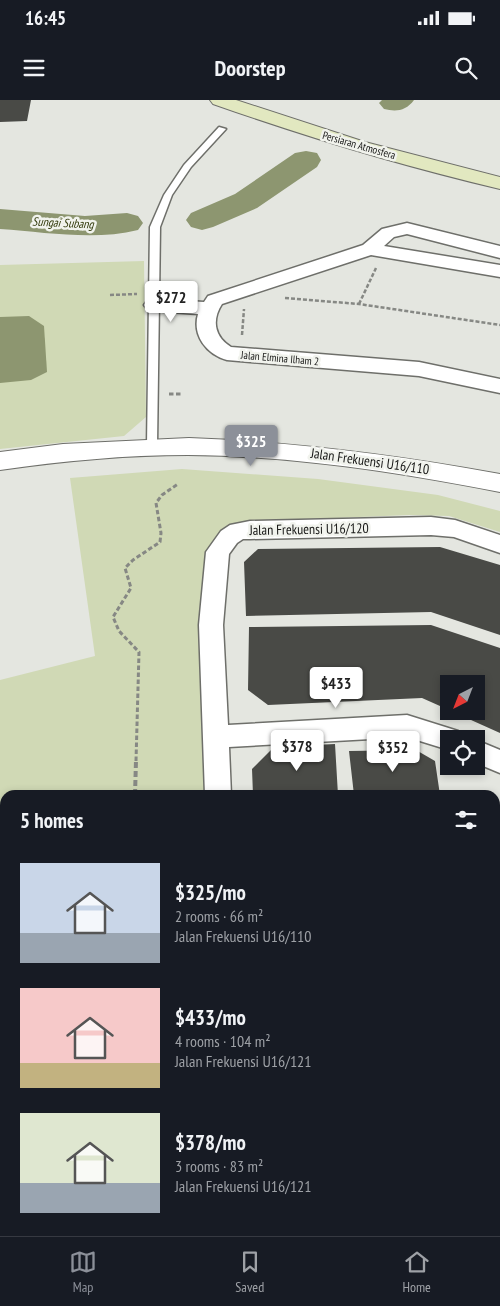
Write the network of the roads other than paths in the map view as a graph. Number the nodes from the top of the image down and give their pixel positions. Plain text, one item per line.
1 (219, 100) edge
2 (268, 100) edge
3 (352, 126) dead end
4 (222, 129) dead end
5 (472, 158) dead end
6 (500, 166) edge
7 (500, 183) edge
8 (377, 250) junction
9 (500, 252) edge
10 (500, 270) edge
11 (154, 304) junction
12 (208, 308) junction
13 (500, 386) edge
14 (152, 446) junction
15 (0, 461) edge
16 (500, 483) edge
17 (500, 544) edge
18 (440, 736) edge
19 (214, 737) junction
20 (485, 755) edge
21 (500, 762) edge
22 (218, 790) edge

1 - 7 main road, Persiaran Atmosfera
2 - 3 main road, Persiaran Atmosfera
4 - 11 lane
5 - 6 main road
8 - 9 street
8 - 10 street
8 - 12 street
11 - 12 street
11 - 14 lane
12 - 13 street, Jalan Elmina Ilham 2
14 - 15 street, Jalan Frekuensi U16/110
14 - 16 street, Jalan Frekuensi U16/110
17 - 19 street, Jalan Frekuensi U16/120
18 - 19 street
19 - 22 street, Jalan Frekuensi U16/120
20 - 21 street

